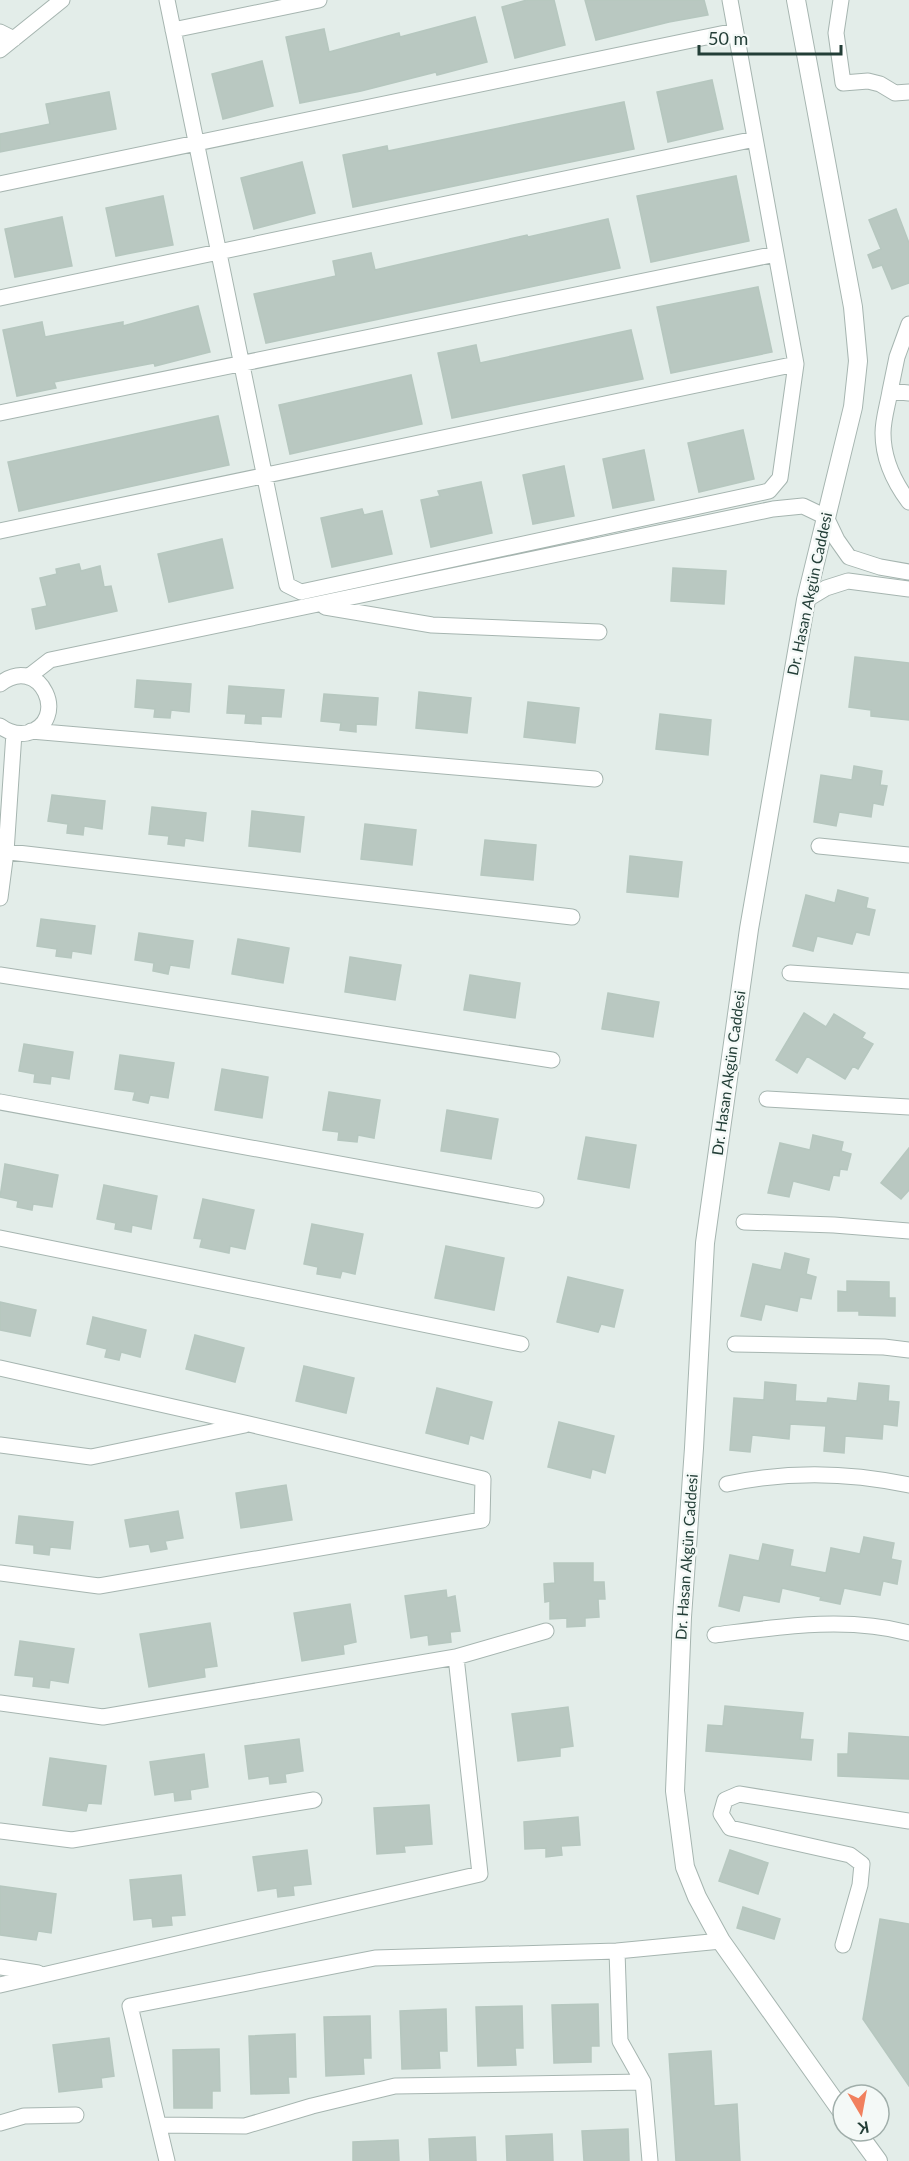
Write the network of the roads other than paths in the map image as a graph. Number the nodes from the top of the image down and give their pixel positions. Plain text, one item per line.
1 (62, 0) edge
2 (167, 0) edge
3 (319, 0) edge
4 (730, 0) edge
5 (796, 0) edge
6 (841, 0) edge
7 (173, 30) junction
8 (735, 31) junction
9 (7, 36) edge
10 (0, 50) edge
11 (909, 92) edge
12 (755, 139) junction
13 (196, 142) junction
14 (0, 184) edge
15 (218, 252) junction
16 (776, 254) junction
17 (0, 298) edge
18 (909, 324) edge
19 (241, 363) junction
20 (796, 364) junction
21 (890, 391) junction
22 (909, 393) edge
23 (0, 413) edge
24 (264, 475) junction
25 (909, 502) edge
26 (826, 517) junction
27 (0, 531) edge
28 (909, 572) edge
29 (909, 589) edge
30 (806, 600) junction
31 (316, 605) junction
32 (599, 632) dead end
33 (28, 677) junction
34 (0, 684) edge
35 (7, 729) edge
36 (31, 731) junction
37 (595, 779) dead end
38 (819, 846) dead end
39 (3, 851) edge
40 (909, 855) edge
41 (0, 898) edge
42 (572, 917) dead end
43 (790, 973) dead end
44 (0, 975) edge
45 (909, 981) edge
46 (552, 1060) dead end
47 (767, 1099) dead end
48 (0, 1102) edge
49 (909, 1107) edge
50 (536, 1200) dead end
51 (744, 1222) dead end
52 (909, 1231) edge
53 (0, 1238) edge
54 (521, 1344) dead end
55 (735, 1344) dead end
56 (909, 1350) edge
57 (0, 1368) edge
58 (249, 1424) junction
59 (0, 1445) edge
60 (727, 1484) dead end
61 (909, 1485) edge
62 (0, 1573) edge
63 (546, 1631) dead end
64 (909, 1633) edge
65 (715, 1635) dead end
66 (456, 1657) junction
67 (0, 1703) edge
68 (314, 1800) dead end
69 (909, 1821) edge
70 (0, 1830) edge
71 (721, 1941) junction
72 (843, 1945) dead end
73 (617, 1951) junction
74 (0, 1967) edge
75 (44, 1974) junction
76 (0, 1985) edge
77 (644, 2082) junction
78 (831, 2096) edge
79 (76, 2115) dead end
80 (0, 2123) edge
81 (159, 2125) junction
82 (865, 2143) edge
83 (167, 2161) edge
84 (650, 2161) edge
85 (878, 2161) edge

1 - 9 street
2 - 7 street
3 - 7 street
4 - 8 street
5 - 26 street, Dr. Hasan Akgün Caddesi
6 - 11 street
7 - 13 street
8 - 12 street
8 - 13 street
9 - 10 street
12 - 15 street
12 - 16 street
13 - 14 street
13 - 15 street
15 - 17 street
15 - 19 street
16 - 19 street
16 - 20 street
18 - 21 street
19 - 23 street
19 - 24 street
20 - 24 street
20 - 24 street
21 - 22 street
21 - 25 street
24 - 27 street
26 - 28 street
26 - 30 street, Dr. Hasan Akgün Caddesi
26 - 31 street
29 - 30 street
30 - 71 street, Dr. Hasan Akgün Caddesi
31 - 32 street
31 - 33 street
33 - 34 street
33 - 36 street
35 - 36 street
35 - 39 street
36 - 37 street
38 - 40 street
39 - 41 street
39 - 42 street
43 - 45 street
44 - 46 street
47 - 49 street
48 - 50 street
51 - 52 street
53 - 54 street
55 - 56 street
57 - 58 street
58 - 59 street
58 - 62 street
60 - 61 street
63 - 66 street
64 - 65 street
66 - 67 street
66 - 75 street
68 - 70 street
69 - 72 street
71 - 73 street
71 - 78 street, Dr. Hasan Akgün Caddesi
73 - 77 street
73 - 81 street
74 - 75 street
75 - 76 street
77 - 81 street
77 - 84 street
79 - 80 street
81 - 83 street
82 - 85 street

